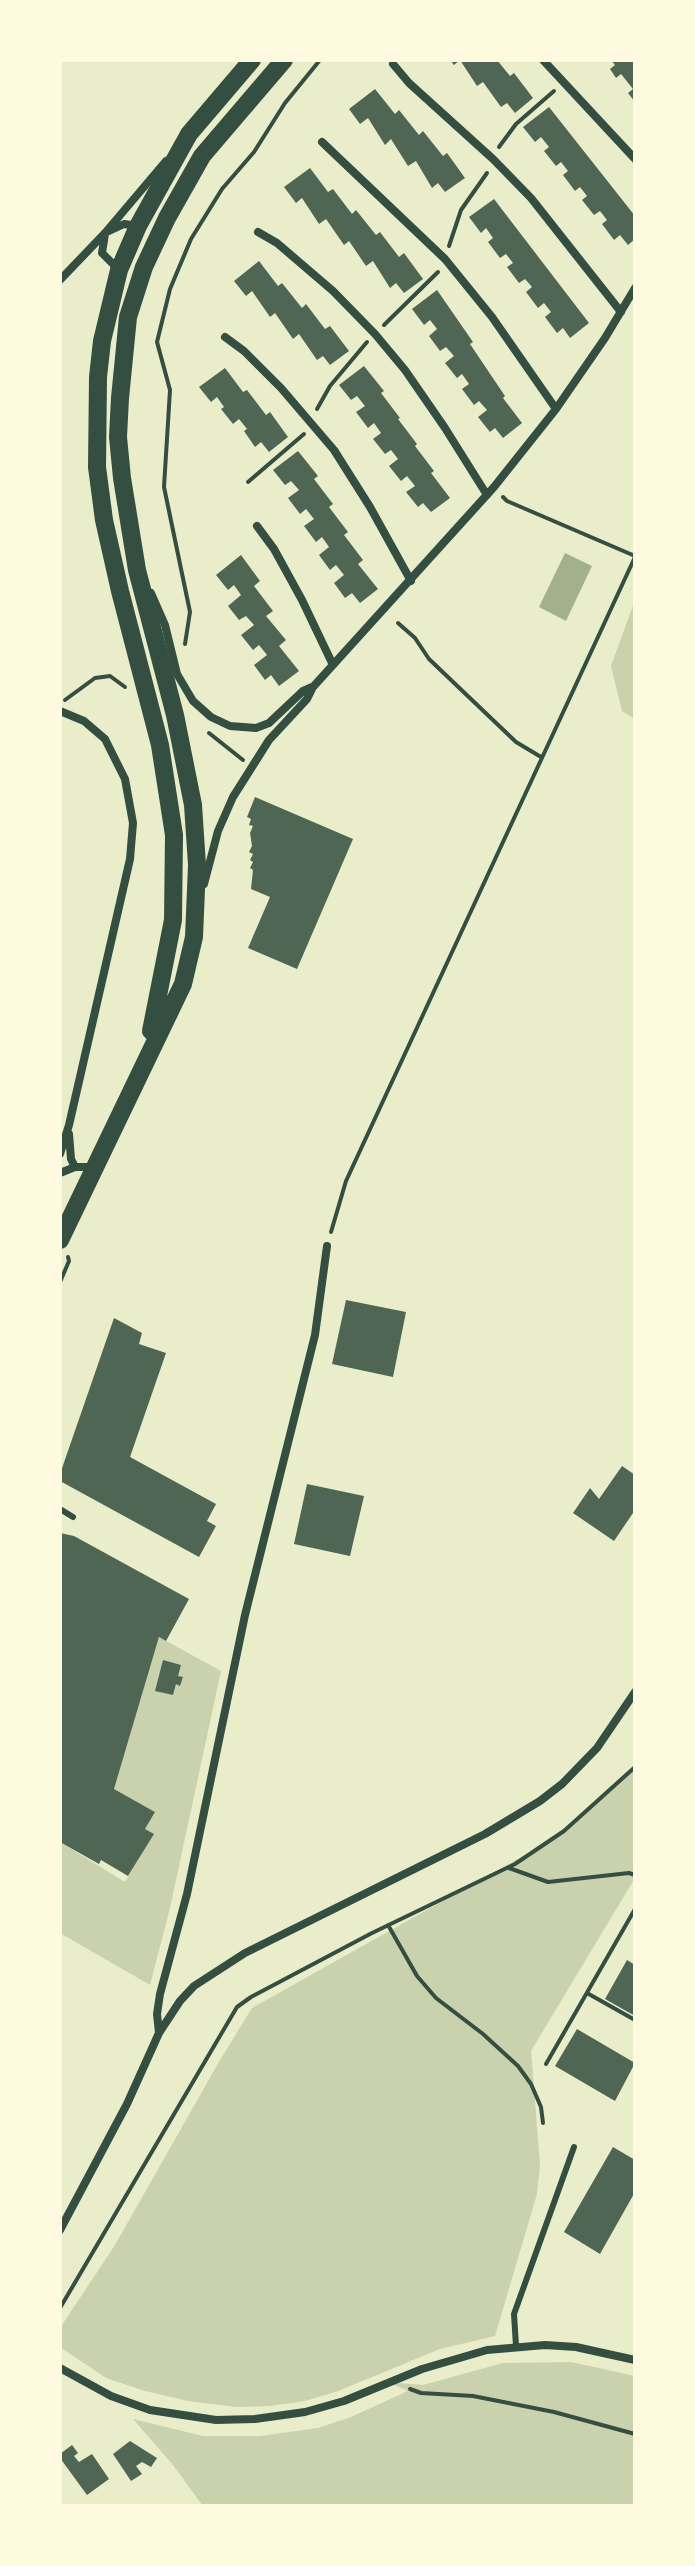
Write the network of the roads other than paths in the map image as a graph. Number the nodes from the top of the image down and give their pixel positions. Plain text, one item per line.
1 (252, 60) edge
2 (284, 60) edge
3 (543, 60) edge
4 (393, 64) dead end
5 (189, 134) junction
6 (322, 142) dead end
7 (202, 156) junction
8 (635, 159) edge
9 (258, 232) dead end
10 (105, 233) junction
11 (140, 234) junction
12 (102, 253) junction
13 (75, 264) junction
14 (127, 266) junction
15 (60, 280) edge
16 (635, 288) edge
17 (621, 312) junction
18 (128, 317) junction
19 (225, 337) dead end
20 (556, 409) junction
21 (487, 495) junction
22 (257, 526) dead end
23 (137, 570) junction
24 (411, 581) junction
25 (333, 665) junction
26 (313, 687) junction
27 (60, 708) edge
28 (196, 909) junction
29 (145, 1058) junction
30 (69, 1125) junction
31 (60, 1154) edge
32 (75, 1167) junction
33 (95, 1167) junction
34 (60, 1173) edge
35 (61, 1235) edge
36 (327, 1246) road end
37 (60, 1509) edge
38 (73, 1517) dead end
39 (635, 1692) edge
40 (159, 2033) junction
41 (574, 2147) dead end
42 (60, 2230) edge
43 (516, 2346) junction
44 (635, 2360) edge
45 (60, 2368) edge

1 - 5 main road
2 - 7 main road
3 - 8 street
4 - 17 street
5 - 10 street
5 - 11 main road
6 - 20 street
7 - 11 main road
7 - 18 main road
9 - 21 street
10 - 11 street
10 - 12 street
10 - 13 street
11 - 14 main road
12 - 13 street
12 - 14 street
13 - 15 street
14 - 18 main road
14 - 29 main road
16 - 17 street
17 - 20 street
18 - 23 main road
19 - 24 street
20 - 21 street
21 - 24 street
22 - 25 street
23 - 26 street
23 - 28 main road
24 - 25 street
25 - 26 street
26 - 28 street
27 - 30 street
28 - 29 main road
29 - 33 main road
30 - 31 street
30 - 32 street
32 - 33 street
32 - 34 street
33 - 35 main road
36 - 40 street
37 - 38 lane
39 - 40 street
40 - 42 street
41 - 43 lane
43 - 44 street
43 - 45 street

